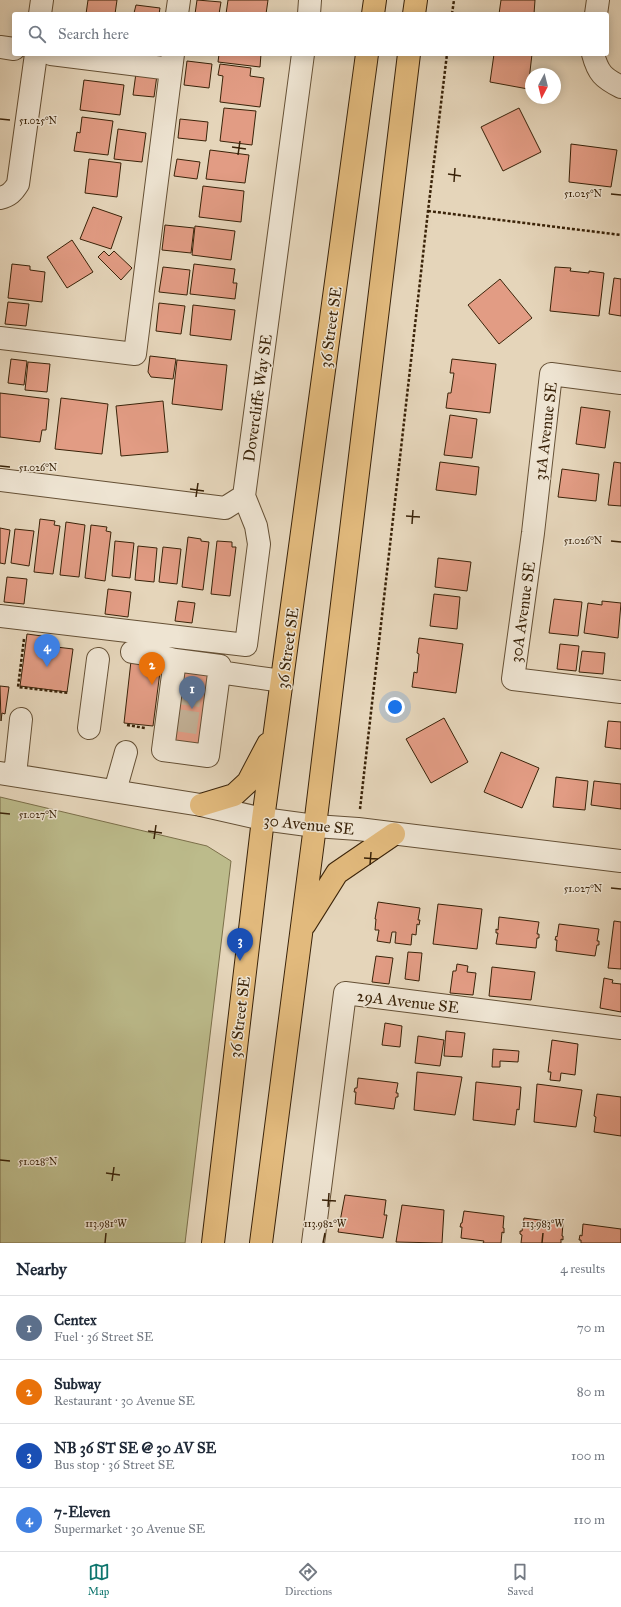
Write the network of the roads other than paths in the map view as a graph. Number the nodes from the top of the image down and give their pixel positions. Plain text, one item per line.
1 (42, 0) edge
2 (179, 0) edge
3 (310, 0) edge
4 (375, 0) edge
5 (416, 0) edge
6 (598, 0) edge
7 (40, 12) edge
8 (177, 12) edge
9 (308, 12) edge
10 (373, 12) edge
11 (414, 12) edge
12 (596, 12) edge
13 (0, 48) edge
14 (12, 49) edge
15 (36, 56) edge
16 (81, 56) edge
17 (303, 56) edge
18 (367, 56) edge
19 (409, 56) edge
20 (593, 56) edge
21 (172, 62) edge
22 (621, 86) edge
23 (0, 198) edge
24 (0, 338) edge
25 (621, 383) edge
26 (0, 480) edge
27 (244, 496) junction
28 (533, 533) joint
29 (0, 616) edge
30 (132, 652) dead end
31 (98, 660) dead end
32 (175, 660) junction
33 (219, 672) junction
34 (282, 681) junction
35 (621, 692) edge
36 (21, 719) dead end
37 (89, 728) dead end
38 (275, 731) junction
39 (126, 752) dead end
40 (8, 774) edge
41 (115, 791) junction
42 (201, 805) junction
43 (263, 819) junction
44 (315, 826) junction
45 (394, 834) junction
46 (621, 861) edge
47 (302, 930) junction
48 (621, 1028) edge
49 (213, 1243) edge
50 (261, 1243) edge
51 (313, 1243) edge

1 - 7 street
2 - 8 street
3 - 9 street
4 - 10 main road
5 - 11 main road
6 - 12 street
13 - 14 street
15 - 23 street
16 - 21 street
17 - 27 street, Dovercliffe Way SE
18 - 34 main road, 36 Street SE
19 - 44 main road
20 - 22 street
21 - 24 street
25 - 28 street, 31A Avenue SE
26 - 27 street
27 - 29 street
28 - 35 street, 30A Avenue SE
30 - 32 street
31 - 37 street
32 - 33 street
32 - 33 street
33 - 34 street
34 - 38 main road, 36 Street SE
36 - 40 street
38 - 42 main road
38 - 43 main road, 36 Street SE
39 - 41 street
40 - 41 street, 30 Avenue SE
41 - 42 street, 30 Avenue SE
42 - 43 street, 30 Avenue SE
43 - 44 street, 30 Avenue SE
43 - 49 main road, 36 Street SE
44 - 45 street, 30 Avenue SE
44 - 47 main road
45 - 46 street, 30 Avenue SE
45 - 47 main road
47 - 50 main road
48 - 51 street, 29A Avenue SE

